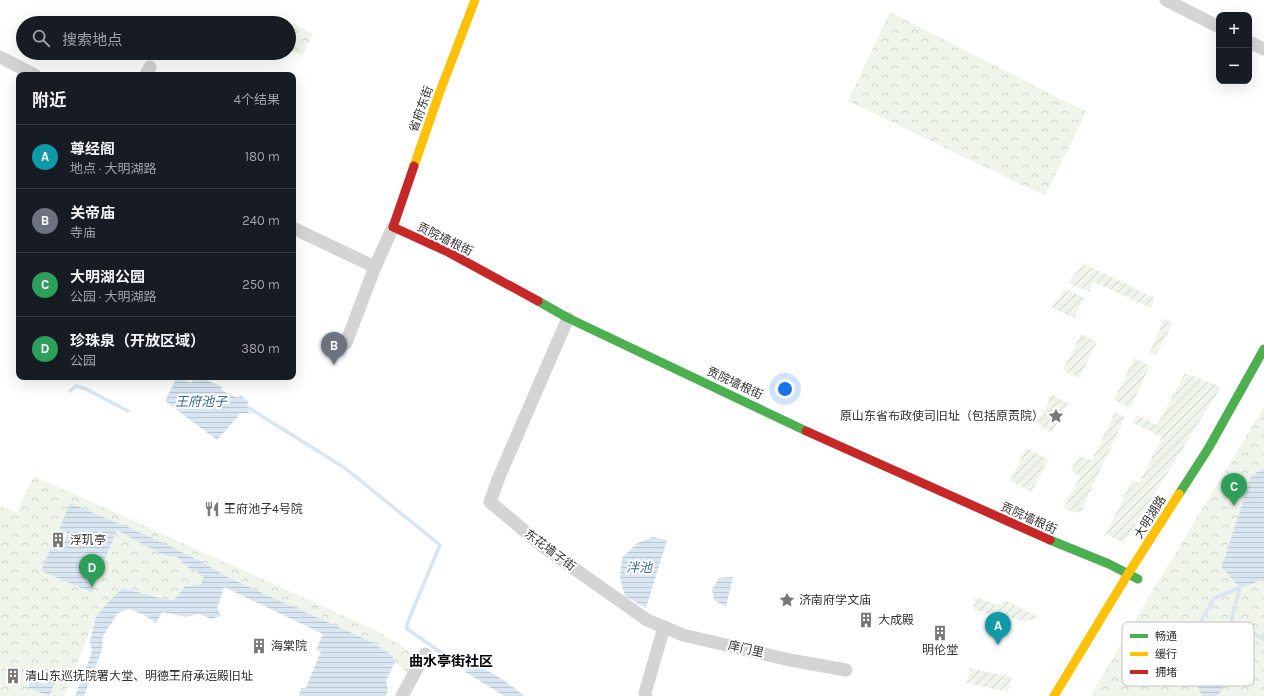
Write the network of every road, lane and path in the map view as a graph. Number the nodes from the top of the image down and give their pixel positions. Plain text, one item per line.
1 (475, 0) edge
2 (1166, 0) edge
3 (1216, 25) edge
4 (1252, 43) edge
5 (1264, 49) edge
6 (0, 57) edge
7 (29, 72) edge
8 (392, 227) junction
9 (296, 229) edge
10 (375, 267) junction
11 (568, 318) junction
12 (346, 343) dead end
13 (1264, 349) edge
14 (1218, 449) dead end
15 (1207, 468) dead end
16 (1128, 574) junction
17 (1138, 580) dead end
18 (647, 620) joint
19 (664, 627) junction
20 (425, 654) dead end
21 (846, 670) dead end
22 (402, 696) edge
23 (646, 696) edge
24 (1054, 696) edge

1 - 8 street, 省府东街
2 - 3 street
4 - 5 street
6 - 7 street
8 - 10 street
8 - 11 street, 贡院墙根街
9 - 10 street
10 - 12 street
11 - 16 street, 贡院墙根街
11 - 18 street, 东花墙子街
13 - 16 street, 大明湖路
14 - 15 street
16 - 17 street, 贡院墙根街
16 - 24 street, 大明湖路
18 - 19 street, 庠门里
19 - 21 street, 庠门里
19 - 23 street
20 - 22 street

